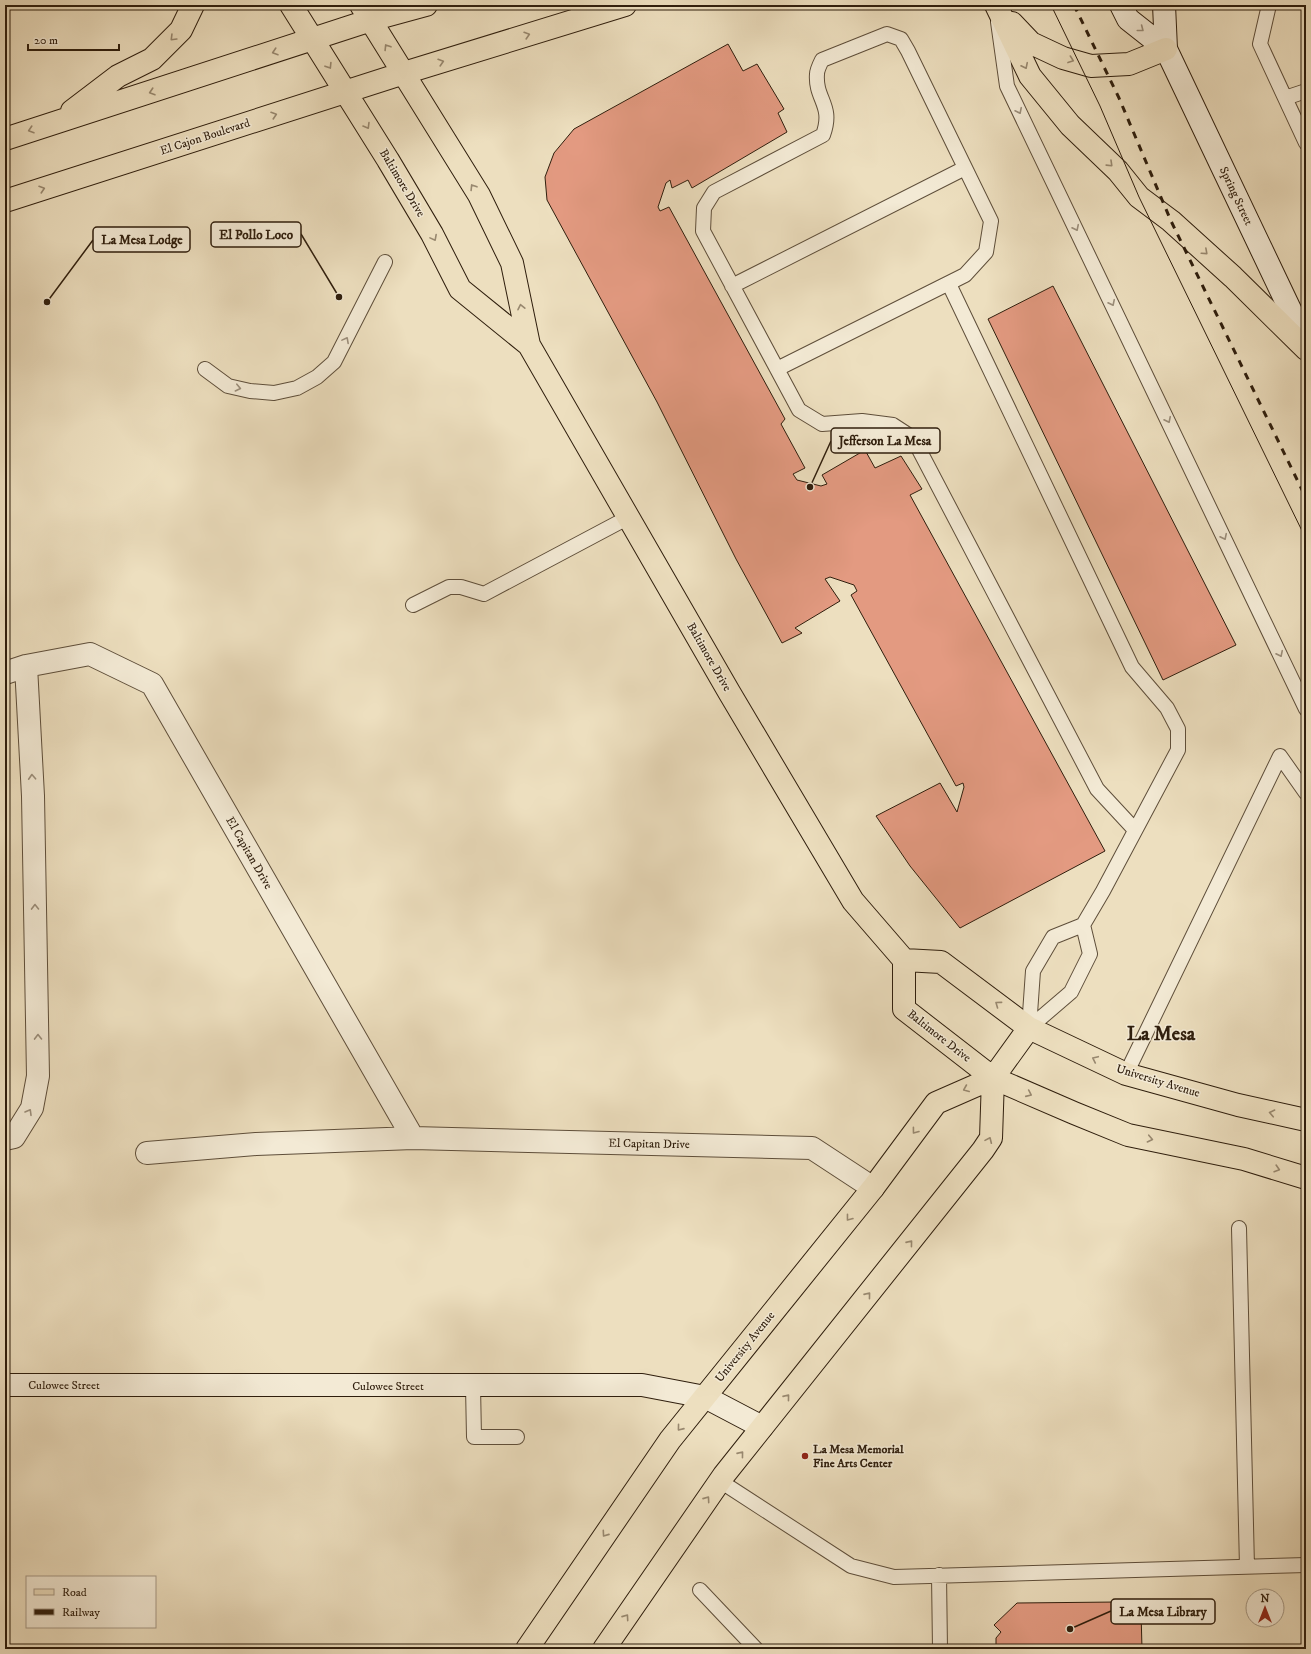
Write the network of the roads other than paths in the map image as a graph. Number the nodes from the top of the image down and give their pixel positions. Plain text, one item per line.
1 (192, 5) edge
2 (291, 5) edge
3 (426, 5) edge
4 (625, 5) edge
5 (996, 5) edge
6 (1121, 5) edge
7 (1164, 5) edge
8 (1269, 5) edge
9 (366, 13) edge
10 (312, 39) junction
11 (1166, 49) junction
12 (404, 73) junction
13 (1306, 91) edge
14 (346, 93) junction
15 (1285, 98) junction
16 (58, 122) junction
17 (5, 138) edge
18 (1306, 143) edge
19 (965, 168) junction
20 (5, 201) edge
21 (385, 262) dead end
22 (949, 284) junction
23 (732, 286) junction
24 (1306, 343) edge
25 (529, 345) junction
26 (1306, 349) edge
27 (205, 369) dead end
28 (777, 369) junction
29 (629, 517) junction
30 (413, 605) dead end
31 (26, 666) junction
32 (5, 673) edge
33 (1306, 709) edge
34 (1306, 793) edge
35 (1135, 830) junction
36 (1082, 925) junction
37 (904, 960) junction
38 (1029, 1028) junction
39 (1126, 1074) junction
40 (993, 1078) junction
41 (1306, 1120) edge
42 (413, 1138) junction
43 (5, 1139) edge
44 (147, 1153) dead end
45 (1306, 1178) edge
46 (873, 1188) junction
47 (1239, 1228) dead end
48 (5, 1385) edge
49 (473, 1386) junction
50 (705, 1398) junction
51 (762, 1427) junction
52 (517, 1437) dead end
53 (720, 1481) junction
54 (1306, 1565) edge
55 (1247, 1567) junction
56 (939, 1575) junction
57 (700, 1590) dead end
58 (527, 1649) edge
59 (604, 1649) edge
60 (756, 1649) edge
61 (940, 1649) edge

1 -> 16 main road
2 - 10 main road, Baltimore Drive
3 - 9 main road
12 -> 4 main road, El Cajon Boulevard
5 -> 11 main road
5 -> 26 main road
5 -> 33 lane
6 -> 11 street, Spring Street
7 - 11 street, Spring Street
8 - 15 lane
9 - 10 main road
12 -> 9 main road, Baltimore Drive
10 -> 14 main road, Baltimore Drive
10 -> 16 main road
11 - 24 street, Spring Street
12 - 14 main road, El Cajon Boulevard
25 -> 12 main road, Baltimore Drive
13 - 15 lane
20 -> 14 main road, El Cajon Boulevard
14 -> 25 main road, Baltimore Drive
15 - 18 lane
16 -> 17 main road
19 - 22 lane
19 - 23 lane
19 - 23 lane
27 -> 21 lane
22 - 28 lane
22 - 35 lane
23 - 28 lane
25 - 29 main road, Baltimore Drive
28 - 35 lane
29 - 30 lane
29 - 37 main road, Baltimore Drive
31 - 32 street, El Capitan Drive
31 - 42 street, El Capitan Drive
43 -> 31 street
34 - 39 lane
35 - 36 lane
36 - 38 lane
36 - 38 lane
38 -> 37 main road
37 - 40 main road, Baltimore Drive
39 -> 38 main road, University Avenue
38 - 40 main road
41 -> 39 main road, University Avenue
40 -> 45 main road
40 -> 46 main road, University Avenue
51 -> 40 main road
42 - 44 street, El Capitan Drive
42 - 46 street, El Capitan Drive
46 -> 50 main road, University Avenue
47 - 55 lane
48 - 49 street, Culowee Street
49 - 50 street, Culowee Street
49 - 52 lane
50 - 51 street, Culowee Street
50 -> 58 main road, University Avenue
53 -> 51 main road
53 - 56 lane
59 -> 53 main road
54 - 55 lane
55 - 56 lane
56 - 61 lane
57 - 60 lane

